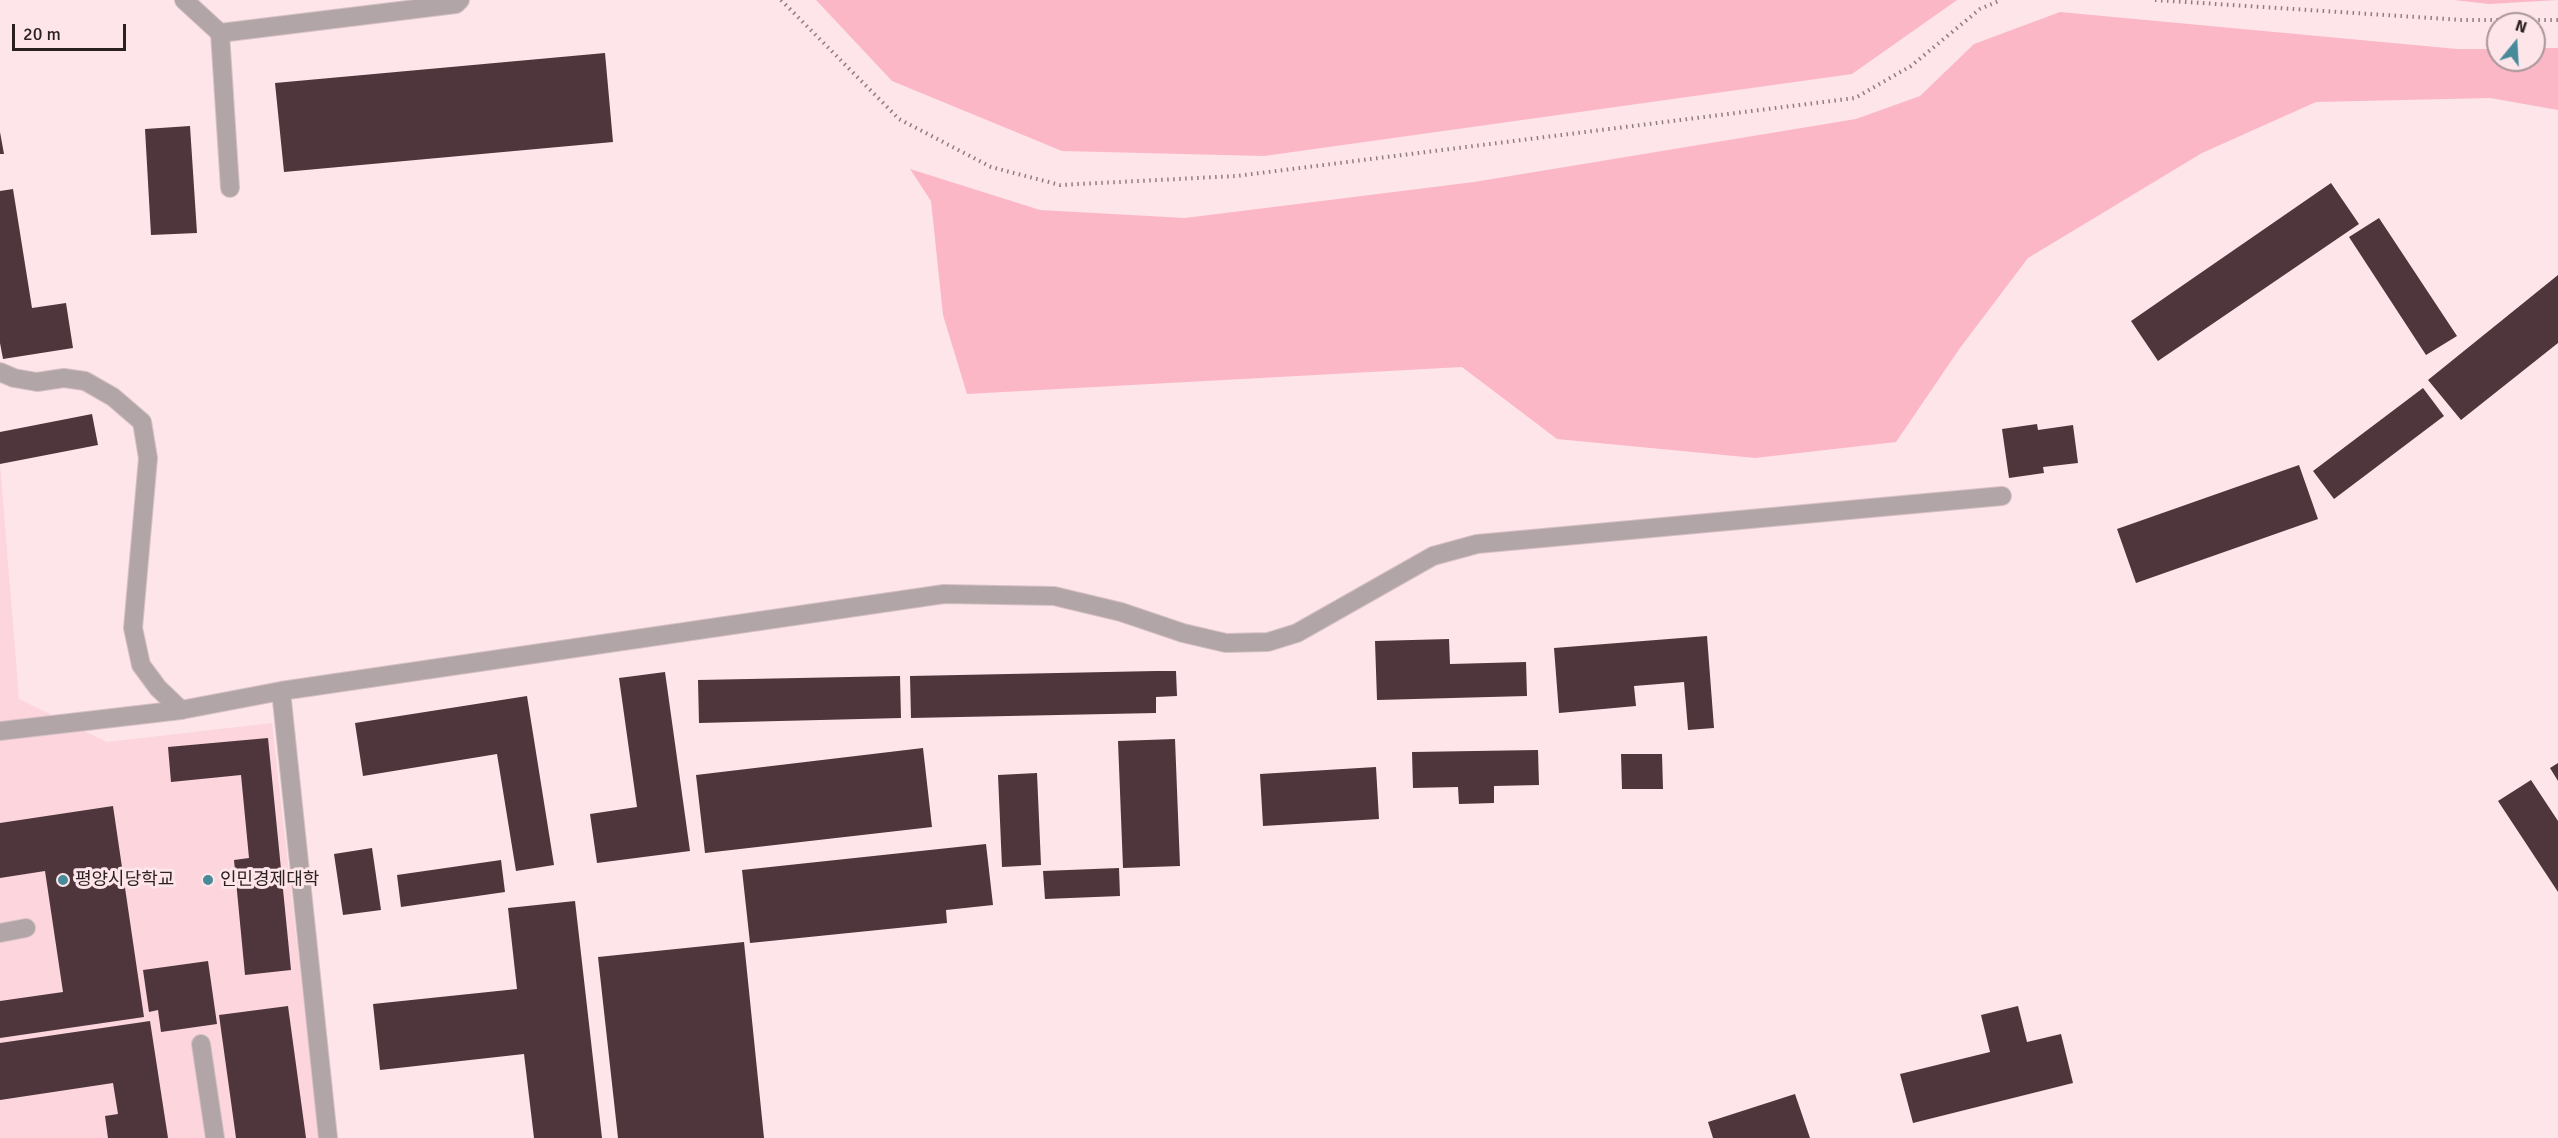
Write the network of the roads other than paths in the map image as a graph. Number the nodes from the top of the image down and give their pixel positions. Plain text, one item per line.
1 (184, 0) edge
2 (460, 0) edge
3 (220, 33) junction
4 (230, 188) dead end
5 (0, 372) edge
6 (2002, 496) dead end
7 (281, 691) junction
8 (181, 710) junction
9 (0, 731) edge
10 (26, 928) dead end
11 (0, 933) edge
12 (201, 1044) dead end
13 (215, 1138) edge
14 (328, 1138) edge

1 - 3 street
2 - 3 street
3 - 4 street
5 - 8 street
6 - 7 street
7 - 8 street
7 - 14 street
8 - 9 street
10 - 11 street
12 - 13 street

